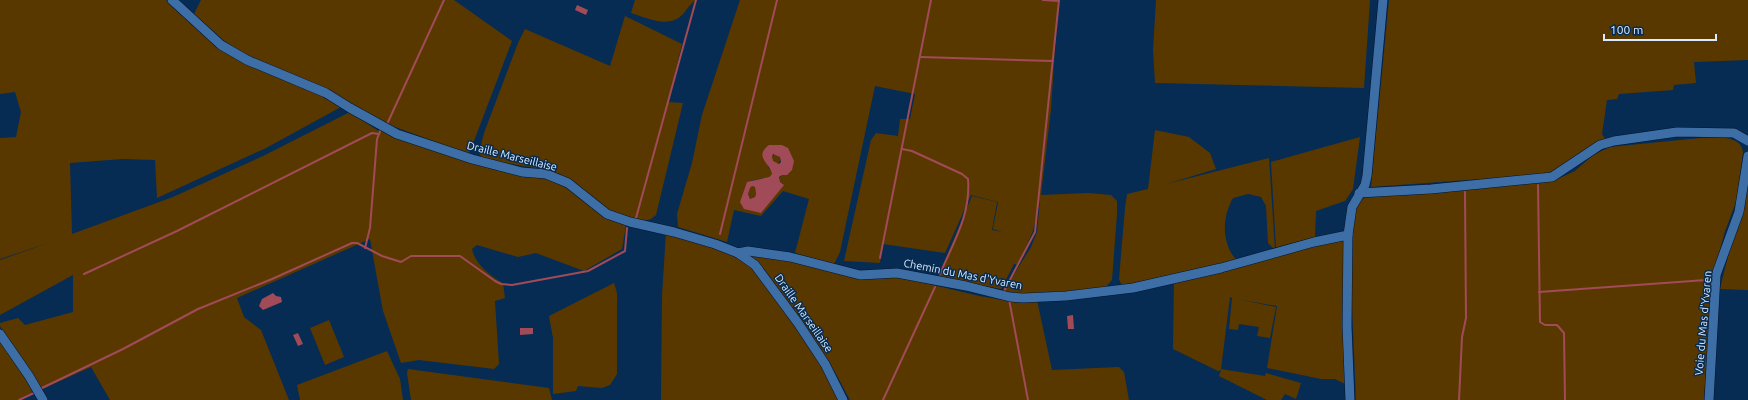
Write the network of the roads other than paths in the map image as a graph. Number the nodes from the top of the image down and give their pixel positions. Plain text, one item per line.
1 (172, 0) edge
2 (1383, 0) edge
3 (1748, 141) edge
4 (1748, 156) edge
5 (1359, 193) junction
6 (1348, 235) junction
7 (738, 253) junction
8 (0, 334) edge
9 (43, 400) edge
10 (843, 400) edge
11 (1350, 400) edge
12 (1709, 400) edge

1 - 7 street, Draille Marseillaise
2 - 5 street
3 - 5 street
4 - 12 street, Voie du Mas d'Yvaren
5 - 6 street
6 - 7 street, Chemin du Mas d'Yvaren
6 - 11 street
7 - 10 street, Draille Marseillaise
8 - 9 street

